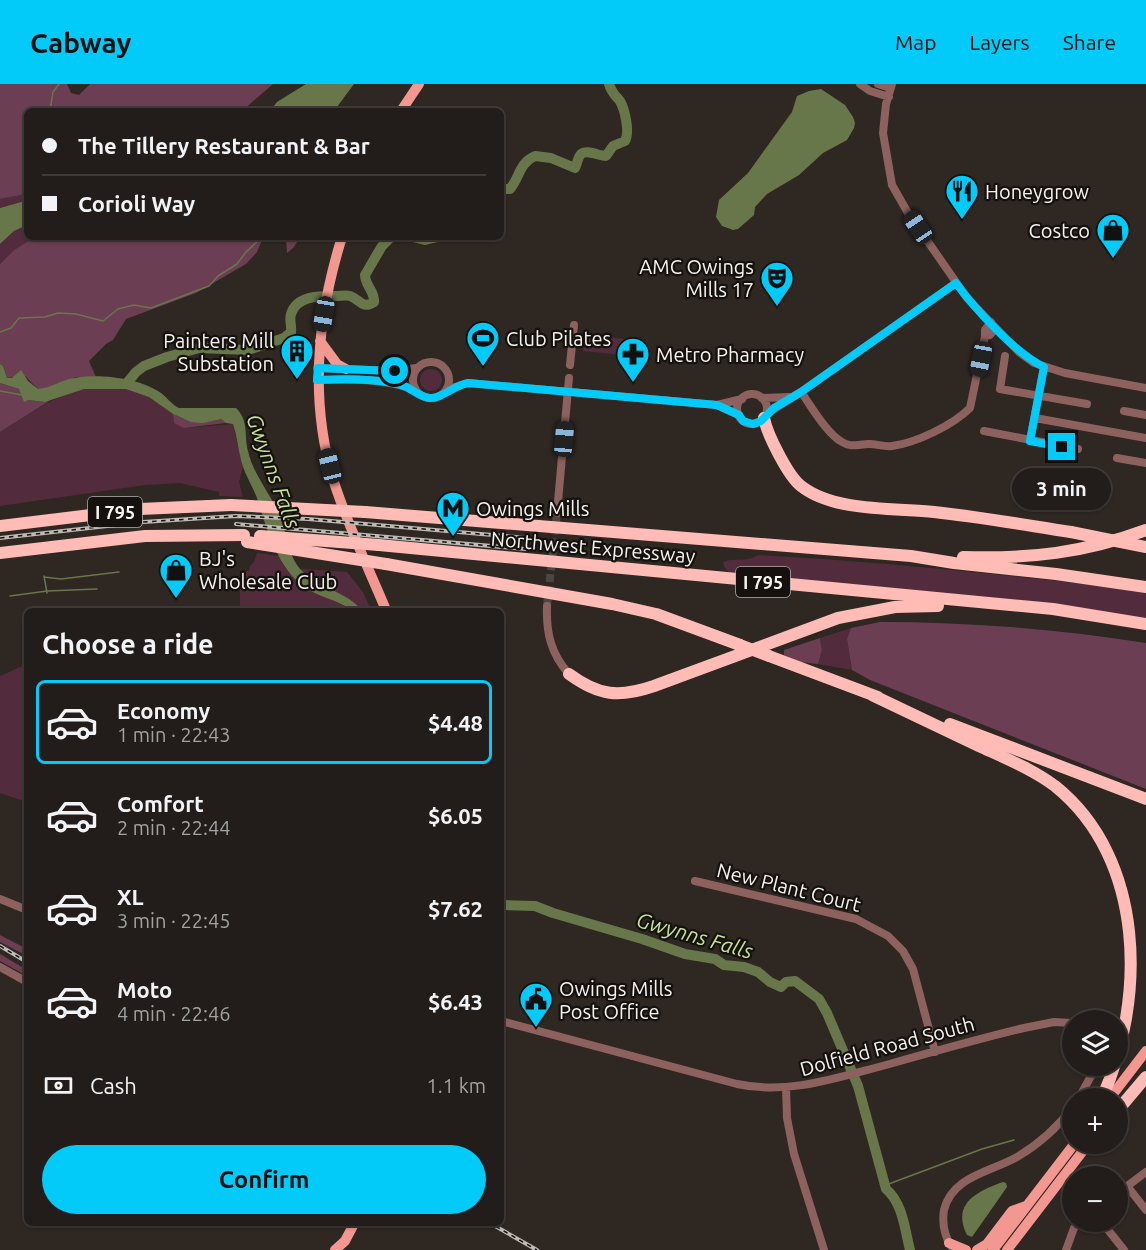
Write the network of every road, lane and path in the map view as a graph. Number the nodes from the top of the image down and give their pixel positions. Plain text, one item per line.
1 (419, 84) edge
2 (860, 84) edge
3 (878, 84) edge
4 (890, 90) edge
5 (870, 91) junction
6 (403, 108) edge
7 (884, 117) junction
8 (341, 240) edge
9 (956, 283) junction
10 (574, 325) dead end
11 (994, 325) junction
12 (320, 341) junction
13 (1005, 356) dead end
14 (570, 365) dead end
15 (1044, 367) junction
16 (318, 368) junction
17 (417, 368) junction
18 (346, 369) junction
19 (447, 370) junction
20 (569, 378) dead end
21 (317, 380) junction
22 (468, 383) junction
23 (1146, 388) edge
24 (416, 391) junction
25 (568, 391) junction
26 (445, 392) junction
27 (796, 394) junction
28 (1039, 396) junction
29 (762, 398) junction
30 (742, 399) junction
31 (1087, 404) dead end
32 (717, 405) junction
33 (1124, 411) dead end
34 (739, 415) junction
35 (1146, 415) edge
36 (765, 416) junction
37 (1035, 418) junction
38 (984, 431) dead end
39 (1146, 438) edge
40 (1030, 441) junction
41 (1078, 449) dead end
42 (1117, 458) dead end
43 (1146, 463) edge
44 (557, 513) tunnel mouth
45 (0, 526) edge
46 (1146, 530) edge
47 (245, 538) junction
48 (1146, 547) edge
49 (0, 553) edge
50 (911, 556) junction
51 (1146, 587) edge
52 (547, 606) tunnel mouth
53 (385, 608) edge
54 (1053, 609) junction
55 (1146, 624) edge
56 (569, 674) joint
57 (872, 695) junction
58 (1146, 800) edge
59 (695, 881) dead end
60 (1135, 897) dead end
61 (0, 899) edge
62 (24, 909) edge
63 (0, 967) edge
64 (24, 980) edge
65 (1138, 1021) dead end
66 (504, 1022) edge
67 (1062, 1023) edge
68 (1146, 1051) edge
69 (935, 1052) junction
70 (1146, 1060) edge
71 (1146, 1070) edge
72 (1146, 1077) edge
73 (786, 1088) junction
74 (1108, 1088) edge
75 (1118, 1088) edge
76 (1125, 1088) edge
77 (1128, 1094) edge
78 (1128, 1097) edge
79 (1062, 1120) edge
80 (1066, 1154) edge
81 (1075, 1154) edge
82 (1081, 1154) edge
83 (1146, 1172) edge
84 (1128, 1185) edge
85 (1128, 1187) edge
86 (1026, 1206) junction
87 (1146, 1210) edge
88 (353, 1226) edge
89 (1073, 1232) edge
90 (1110, 1232) edge
91 (345, 1245) edge
92 (952, 1246) edge
93 (335, 1250) edge
94 (824, 1250) edge
95 (966, 1250) edge
96 (977, 1250) edge
97 (993, 1250) edge
98 (1001, 1250) edge
99 (1007, 1250) edge
100 (1066, 1250) edge
101 (1124, 1250) edge

1 - 6 main road
2 - 5 street
3 - 4 street
4 - 5 street
4 - 7 street
5 - 7 street
7 - 9 street
8 - 12 main road
9 - 11 street
9 - 27 street
10 - 14 street
11 - 15 street
11 - 27 street
12 - 16 main road
12 - 18 main road
13 - 28 street
15 - 23 street
15 - 28 street
16 - 18 street
16 - 21 main road
17 - 18 street
17 - 19 street
17 - 24 street
19 - 22 street
19 - 26 street
20 - 25 street
21 - 24 street
21 - 53 main road
22 - 25 street
22 - 26 street
24 - 26 street
25 - 32 street
25 - 44 street
27 - 29 street
27 - 36 street
28 - 31 street
28 - 37 street
29 - 30 street
29 - 36 street
30 - 32 street
30 - 34 street
32 - 34 street
33 - 35 street
34 - 36 street
36 - 48 highway, bridge
37 - 39 street
37 - 40 street
38 - 40 street
40 - 41 street
42 - 43 street
45 - 50 highway, Northwest Expressway / I 795, bridge
46 - 50 highway
47 - 49 highway, Northwest Expressway / I 795
47 - 54 highway, Northwest Expressway / I 795, bridge
47 - 57 highway, bridge
50 - 51 highway, Northwest Expressway / I 795
52 - 56 street
54 - 55 highway, Northwest Expressway / I 795
54 - 56 highway
57 - 58 highway
57 - 60 highway
59 - 69 street, New Plant Court
61 - 62 street
63 - 64 street
65 - 74 highway
66 - 73 street, Dolfield Road South
67 - 69 street, Dolfield Road South
68 - 75 main road
69 - 73 street, Dolfield Road South
70 - 76 main road
71 - 77 main road
72 - 78 highway
73 - 94 street
79 - 92 street
80 - 86 main road
81 - 98 main road
82 - 99 main road
83 - 84 street
85 - 87 street
86 - 96 main road
86 - 97 main road
88 - 91 main road
89 - 100 street
90 - 101 street
91 - 93 main road
92 - 95 main road

